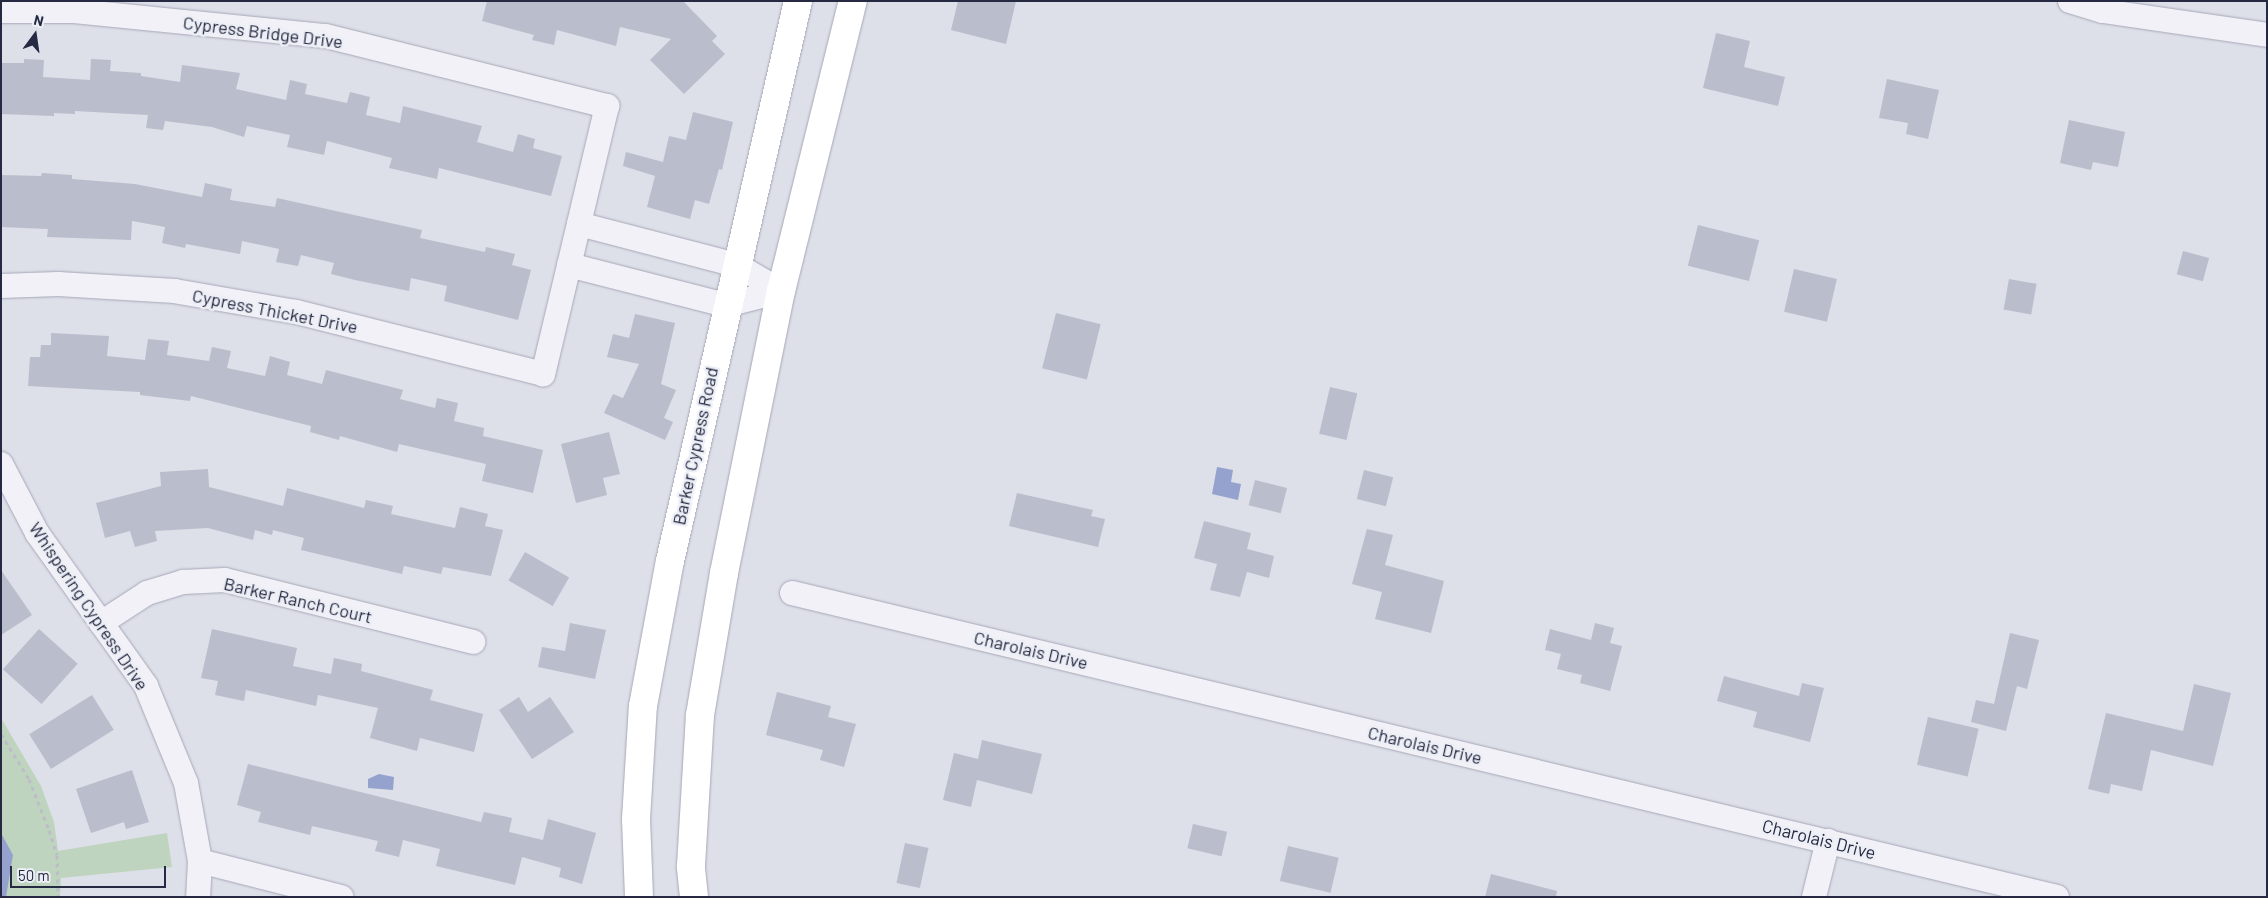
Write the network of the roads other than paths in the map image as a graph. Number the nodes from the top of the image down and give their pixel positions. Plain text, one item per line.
1 (798, 1) edge
2 (853, 1) edge
3 (2070, 1) edge
4 (1, 11) edge
5 (2267, 35) edge
6 (579, 224) junction
7 (569, 265) junction
8 (736, 265) junction
9 (1, 286) edge
10 (782, 291) junction
11 (726, 305) junction
12 (1, 464) edge
13 (792, 594) dead end
14 (101, 623) junction
15 (473, 642) dead end
16 (1828, 841) junction
17 (200, 861) junction
18 (198, 897) edge
19 (341, 897) edge
20 (639, 897) edge
21 (694, 897) edge
22 (1814, 897) edge
23 (2057, 897) edge

1 - 8 main road, Barker Cypress Road
2 - 10 main road
3 - 5 street
4 - 6 street, Cypress Bridge Drive
6 - 7 street
6 - 8 street
7 - 9 street, Cypress Thicket Drive
7 - 11 street
8 - 10 street
8 - 11 main road, Barker Cypress Road
10 - 11 street
10 - 21 main road
11 - 20 main road, Barker Cypress Road
12 - 14 street, Whispering Cypress Drive
13 - 16 street, Charolais Drive
14 - 15 street, Barker Ranch Court
14 - 17 street, Whispering Cypress Drive
16 - 22 street
16 - 23 street, Charolais Drive
17 - 18 street, Whispering Cypress Drive
17 - 19 street

